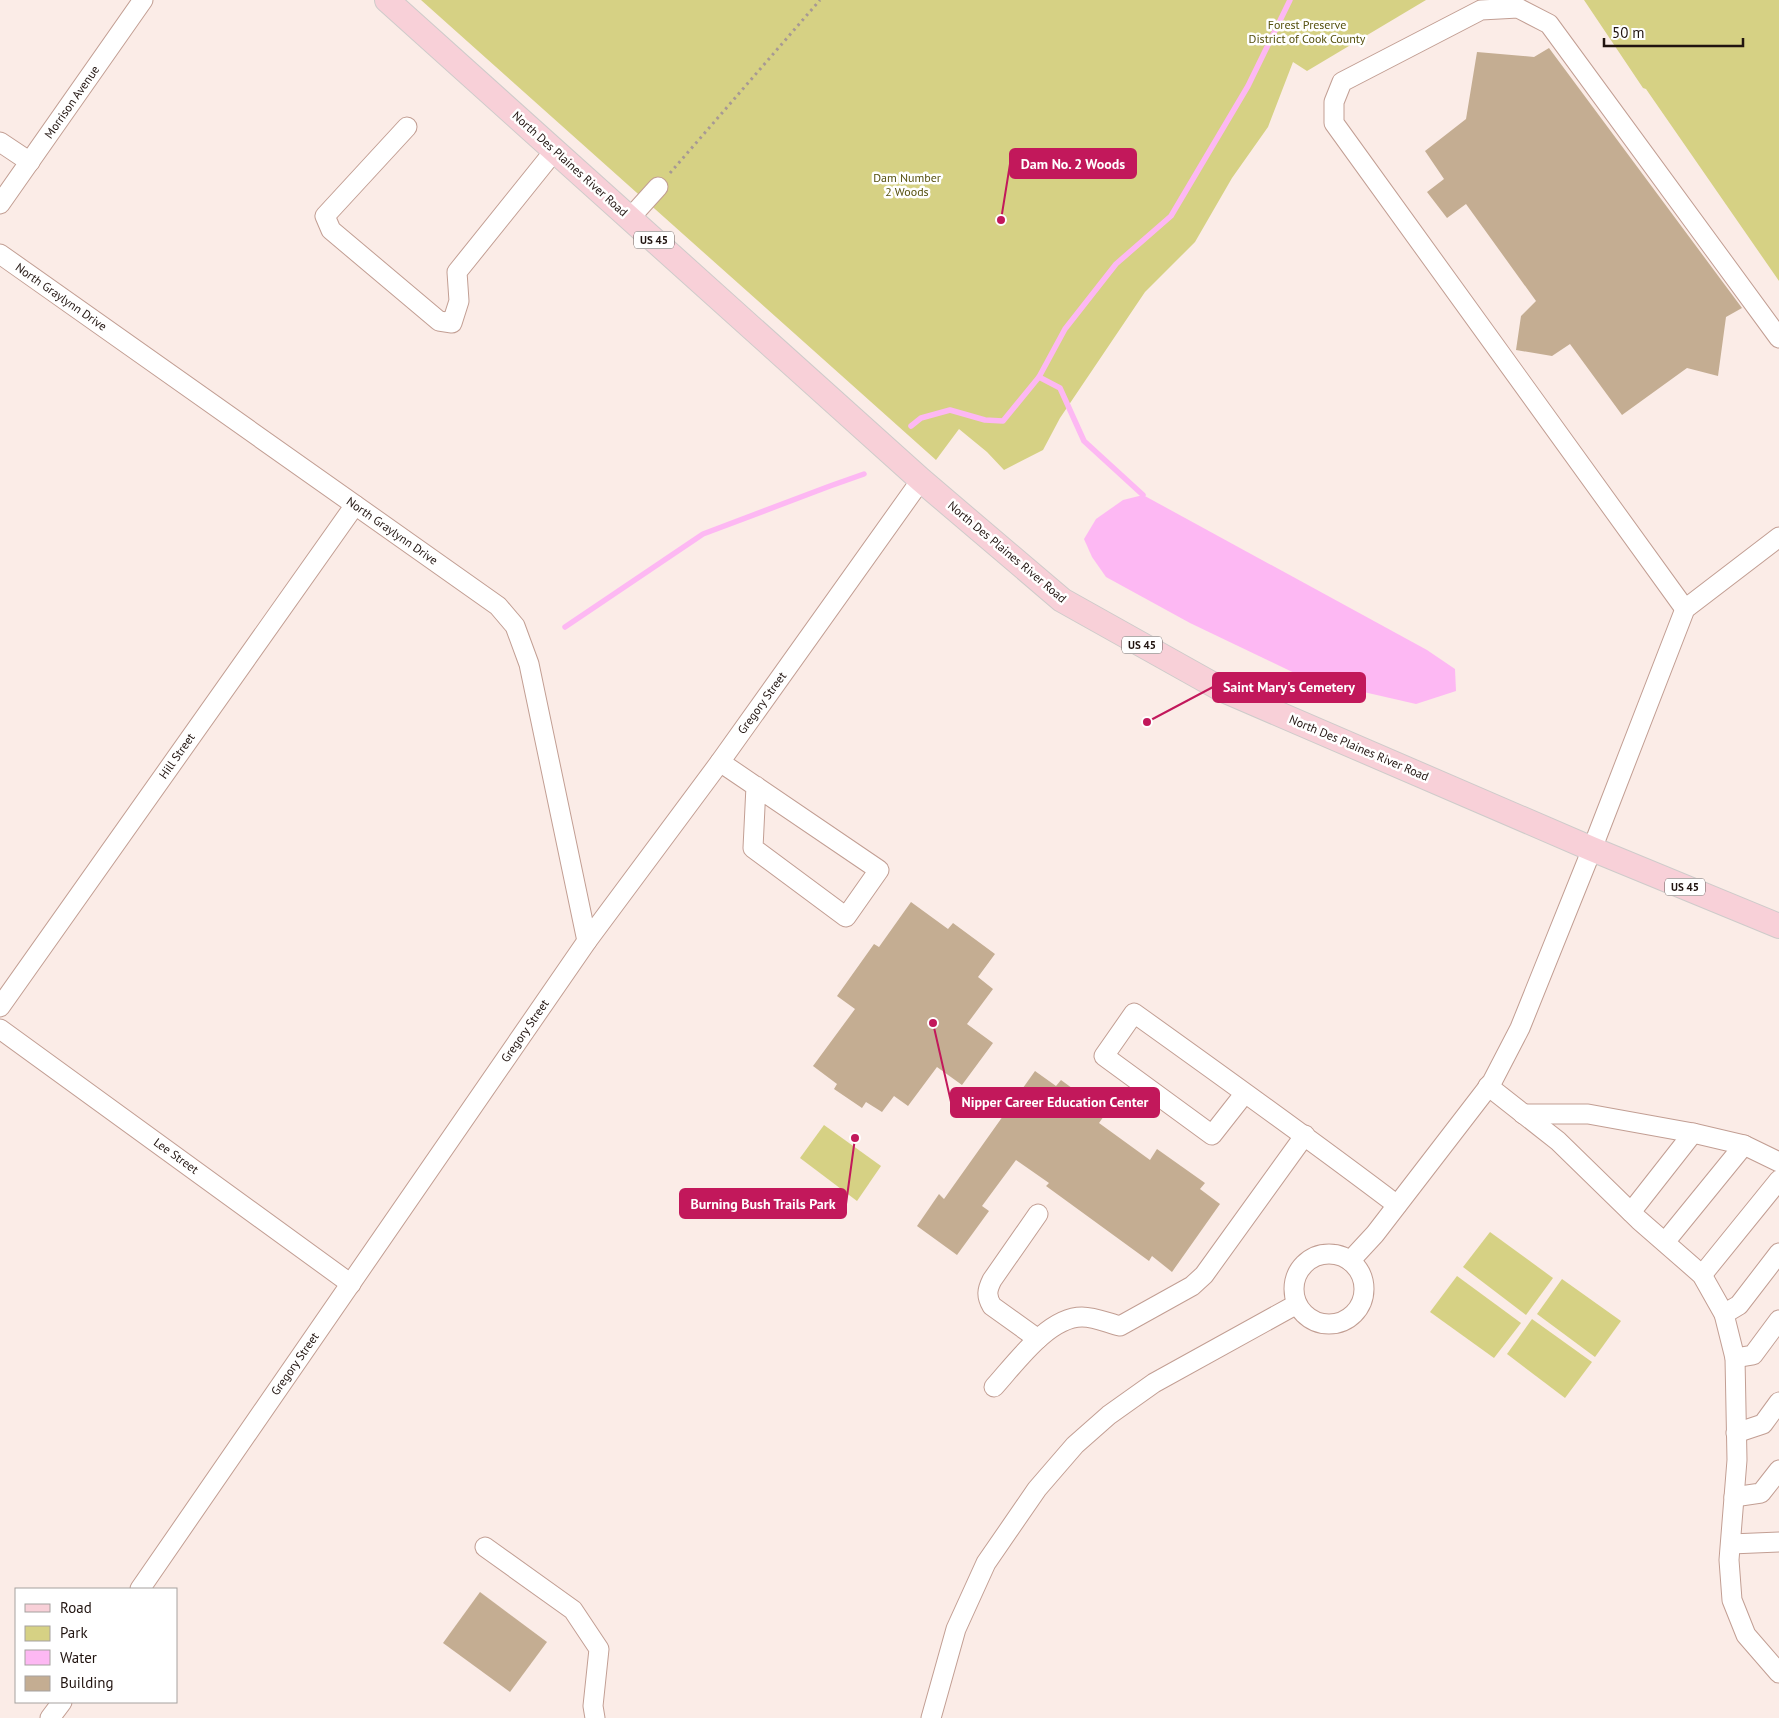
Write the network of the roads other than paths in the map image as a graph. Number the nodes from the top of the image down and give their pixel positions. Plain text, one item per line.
1 (143, 0) edge
2 (386, 0) edge
3 (407, 127) dead end
4 (0, 142) edge
5 (554, 150) junction
6 (30, 162) junction
7 (658, 187) road end
8 (0, 204) edge
9 (630, 218) junction
10 (0, 254) edge
11 (1779, 338) edge
12 (921, 480) junction
13 (355, 505) junction
14 (1779, 537) edge
15 (1684, 609) junction
16 (720, 762) junction
17 (756, 786) junction
18 (1592, 849) junction
19 (1779, 926) edge
20 (587, 941) junction
21 (0, 1007) edge
22 (0, 1029) edge
23 (1488, 1086) junction
24 (1246, 1093) junction
25 (1523, 1114) junction
26 (1693, 1133) junction
27 (1305, 1135) junction
28 (1744, 1144) junction
29 (1779, 1162) edge
30 (1779, 1180) edge
31 (1397, 1205) junction
32 (1631, 1212) junction
33 (1038, 1214) dead end
34 (1665, 1242) junction
35 (1779, 1253) edge
36 (1350, 1261) junction
37 (1702, 1275) junction
38 (351, 1284) junction
39 (1297, 1304) junction
40 (1724, 1314) junction
41 (1779, 1320) edge
42 (1038, 1339) junction
43 (1735, 1358) junction
44 (994, 1388) dead end
45 (1779, 1402) edge
46 (1736, 1433) junction
47 (1779, 1470) edge
48 (1734, 1497) junction
49 (1779, 1542) edge
50 (1731, 1544) junction
51 (485, 1547) dead end
52 (141, 1588) edge
53 (1779, 1673) edge
54 (61, 1703) edge
55 (50, 1718) edge
56 (595, 1718) edge
57 (931, 1718) edge

1 - 6 street, Morrison Avenue
2 - 5 main road, North Des Plaines River Road / US 45
3 - 5 street
4 - 6 street
5 - 9 main road, North Des Plaines River Road / US 45
6 - 8 street, Morrison Avenue
7 - 9 street
9 - 12 main road, North Des Plaines River Road / US 45
10 - 13 street, North Graylynn Drive
11 - 15 street
12 - 16 street, Gregory Street
12 - 18 main road, North Des Plaines River Road / US 45
13 - 20 street, North Graylynn Drive
13 - 21 street, Hill Street
14 - 15 street
15 - 18 street
16 - 17 street
16 - 20 street, Gregory Street
17 - 17 street
18 - 19 main road, North Des Plaines River Road / US 45
18 - 23 street
20 - 38 street, Gregory Street
22 - 38 street, Lee Street
23 - 25 street
23 - 31 street
24 - 24 street
24 - 27 street
25 - 26 street
25 - 32 street
26 - 28 street
26 - 32 street
27 - 31 street
27 - 42 street
28 - 29 street
28 - 34 street
30 - 37 street
31 - 36 street
32 - 34 street
33 - 42 street
34 - 37 street
35 - 40 street
36 - 39 street
36 - 39 street
37 - 40 street
38 - 52 street, Gregory Street
39 - 57 street
40 - 43 street
41 - 43 street
42 - 44 street
43 - 46 street
45 - 46 street
46 - 48 street
47 - 48 street
48 - 50 street
49 - 50 street
50 - 53 street
51 - 56 street
54 - 55 street

